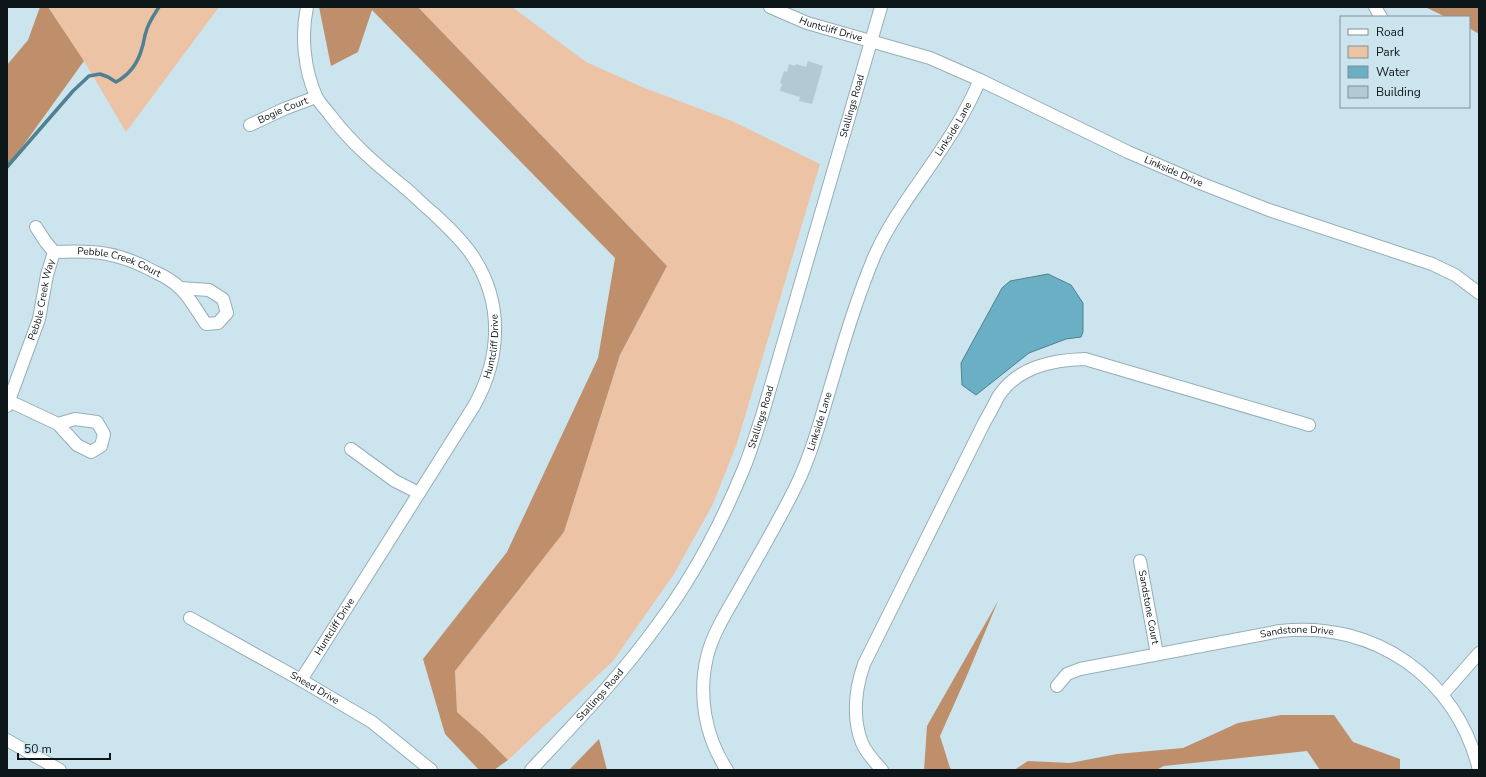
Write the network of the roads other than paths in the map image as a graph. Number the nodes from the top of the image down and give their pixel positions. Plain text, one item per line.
1 (307, 7) edge
2 (770, 7) edge
3 (880, 7) edge
4 (1375, 7) edge
5 (1381, 16) edge
6 (871, 40) junction
7 (980, 80) junction
8 (316, 97) junction
9 (250, 125) dead end
10 (36, 227) dead end
11 (54, 252) junction
12 (180, 288) dead end
13 (1479, 293) edge
14 (12, 375) edge
15 (8, 403) edge
16 (58, 424) dead end
17 (1309, 425) dead end
18 (351, 449) dead end
19 (419, 493) junction
20 (1140, 561) dead end
21 (190, 618) dead end
22 (1479, 653) edge
23 (1157, 654) junction
24 (301, 680) junction
25 (1057, 686) dead end
26 (1443, 694) junction
27 (7, 740) edge
28 (40, 765) edge
29 (60, 770) edge
30 (431, 770) edge
31 (531, 770) edge
32 (728, 770) edge
33 (882, 770) edge
34 (1478, 770) edge

1 - 8 street, Huntcliff Drive
2 - 6 street, Huntcliff Drive
3 - 6 street, Stallings Road
4 - 5 street
6 - 7 street, Linkside Drive
6 - 31 street, Stallings Road
7 - 13 street, Linkside Drive
7 - 32 street, Linkside Lane
8 - 9 street, Bogie Court
8 - 19 street, Huntcliff Drive
10 - 11 street, Pebble Creek Way
11 - 12 street, Pebble Creek Court
11 - 14 street, Pebble Creek Way
14 - 15 street, Pebble Creek Way
15 - 16 street
17 - 33 street
18 - 19 street
19 - 24 street, Huntcliff Drive
20 - 23 street, Sandstone Court
21 - 24 street, Sneed Drive
22 - 26 street
23 - 25 street, Sandstone Drive
23 - 26 street, Sandstone Drive
24 - 30 street, Sneed Drive
26 - 34 street, Sandstone Drive
27 - 28 street
28 - 29 street

